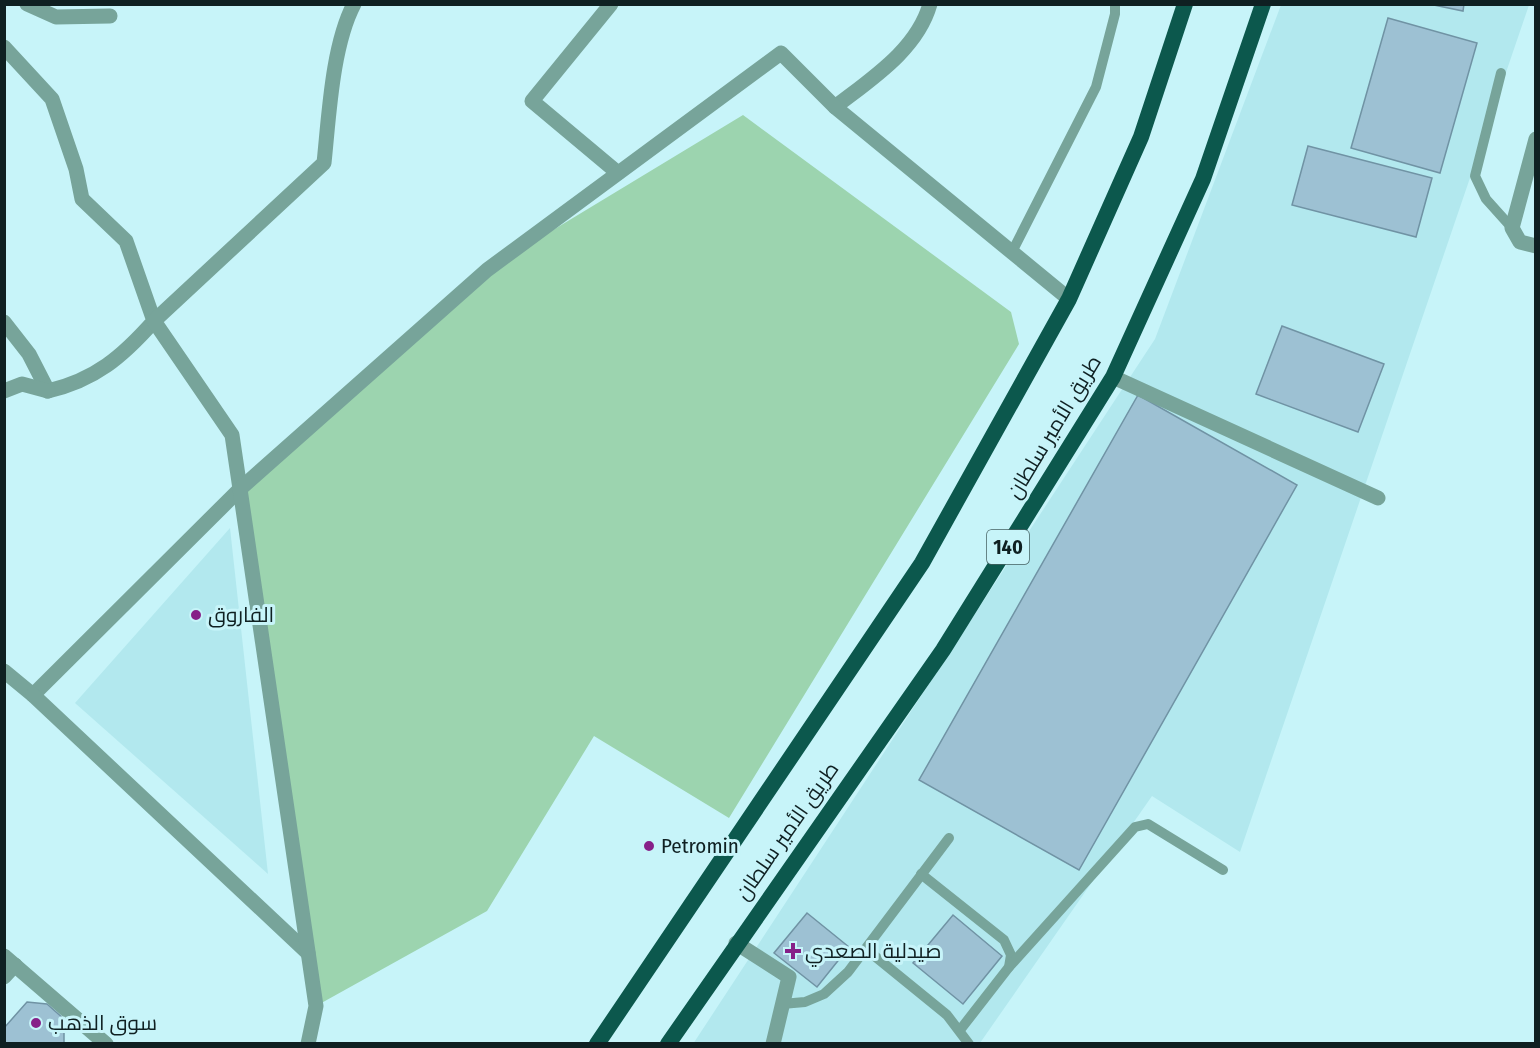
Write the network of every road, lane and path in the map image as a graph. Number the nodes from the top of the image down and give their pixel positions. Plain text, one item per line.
1 (27, 4) edge
2 (354, 4) edge
3 (611, 4) edge
4 (930, 4) edge
5 (1114, 4) edge
6 (1185, 4) edge
7 (1263, 4) edge
8 (110, 16) dead end
9 (4, 47) edge
10 (1501, 73) dead end
11 (835, 108) junction
12 (1536, 139) edge
13 (618, 173) junction
14 (1512, 228) junction
15 (1536, 246) edge
16 (1012, 252) junction
17 (1069, 299) junction
18 (154, 321) junction
19 (4, 322) edge
20 (1113, 377) junction
21 (4, 391) edge
22 (48, 391) junction
23 (240, 489) junction
24 (1378, 498) dead end
25 (4, 671) edge
26 (33, 695) junction
27 (949, 838) dead end
28 (1224, 870) dead end
29 (921, 874) junction
30 (736, 943) junction
31 (866, 949) junction
32 (308, 953) junction
33 (10, 960) edge
34 (1009, 967) junction
35 (4, 977) edge
36 (782, 1005) junction
37 (960, 1030) junction
38 (106, 1044) edge
39 (308, 1044) edge
40 (597, 1044) edge
41 (668, 1044) edge
42 (773, 1044) edge
43 (969, 1044) edge

1 - 8 street
2 - 18 street
3 - 13 street
4 - 11 street
5 - 16 lane
6 - 17 highway, طريق الأمير سلطان
7 - 20 highway, طريق الأمير سلطان / 140
9 - 18 street
10 - 14 lane
11 - 13 street
11 - 16 street
12 - 14 street
13 - 23 street
14 - 15 street
16 - 17 street
17 - 40 highway, طريق الأمير سلطان
18 - 22 street
18 - 23 street
19 - 22 street
20 - 24 street
20 - 30 highway, طريق الأمير سلطان / 140
21 - 22 street
23 - 26 street
23 - 32 street
25 - 26 street
26 - 32 street
27 - 29 lane
28 - 34 lane
29 - 31 lane
29 - 34 lane
30 - 36 street
30 - 41 highway, طريق الأمير سلطان / 140
31 - 36 lane
31 - 37 lane
32 - 39 street
33 - 35 street
33 - 38 street
34 - 37 lane
36 - 42 street
37 - 43 lane

